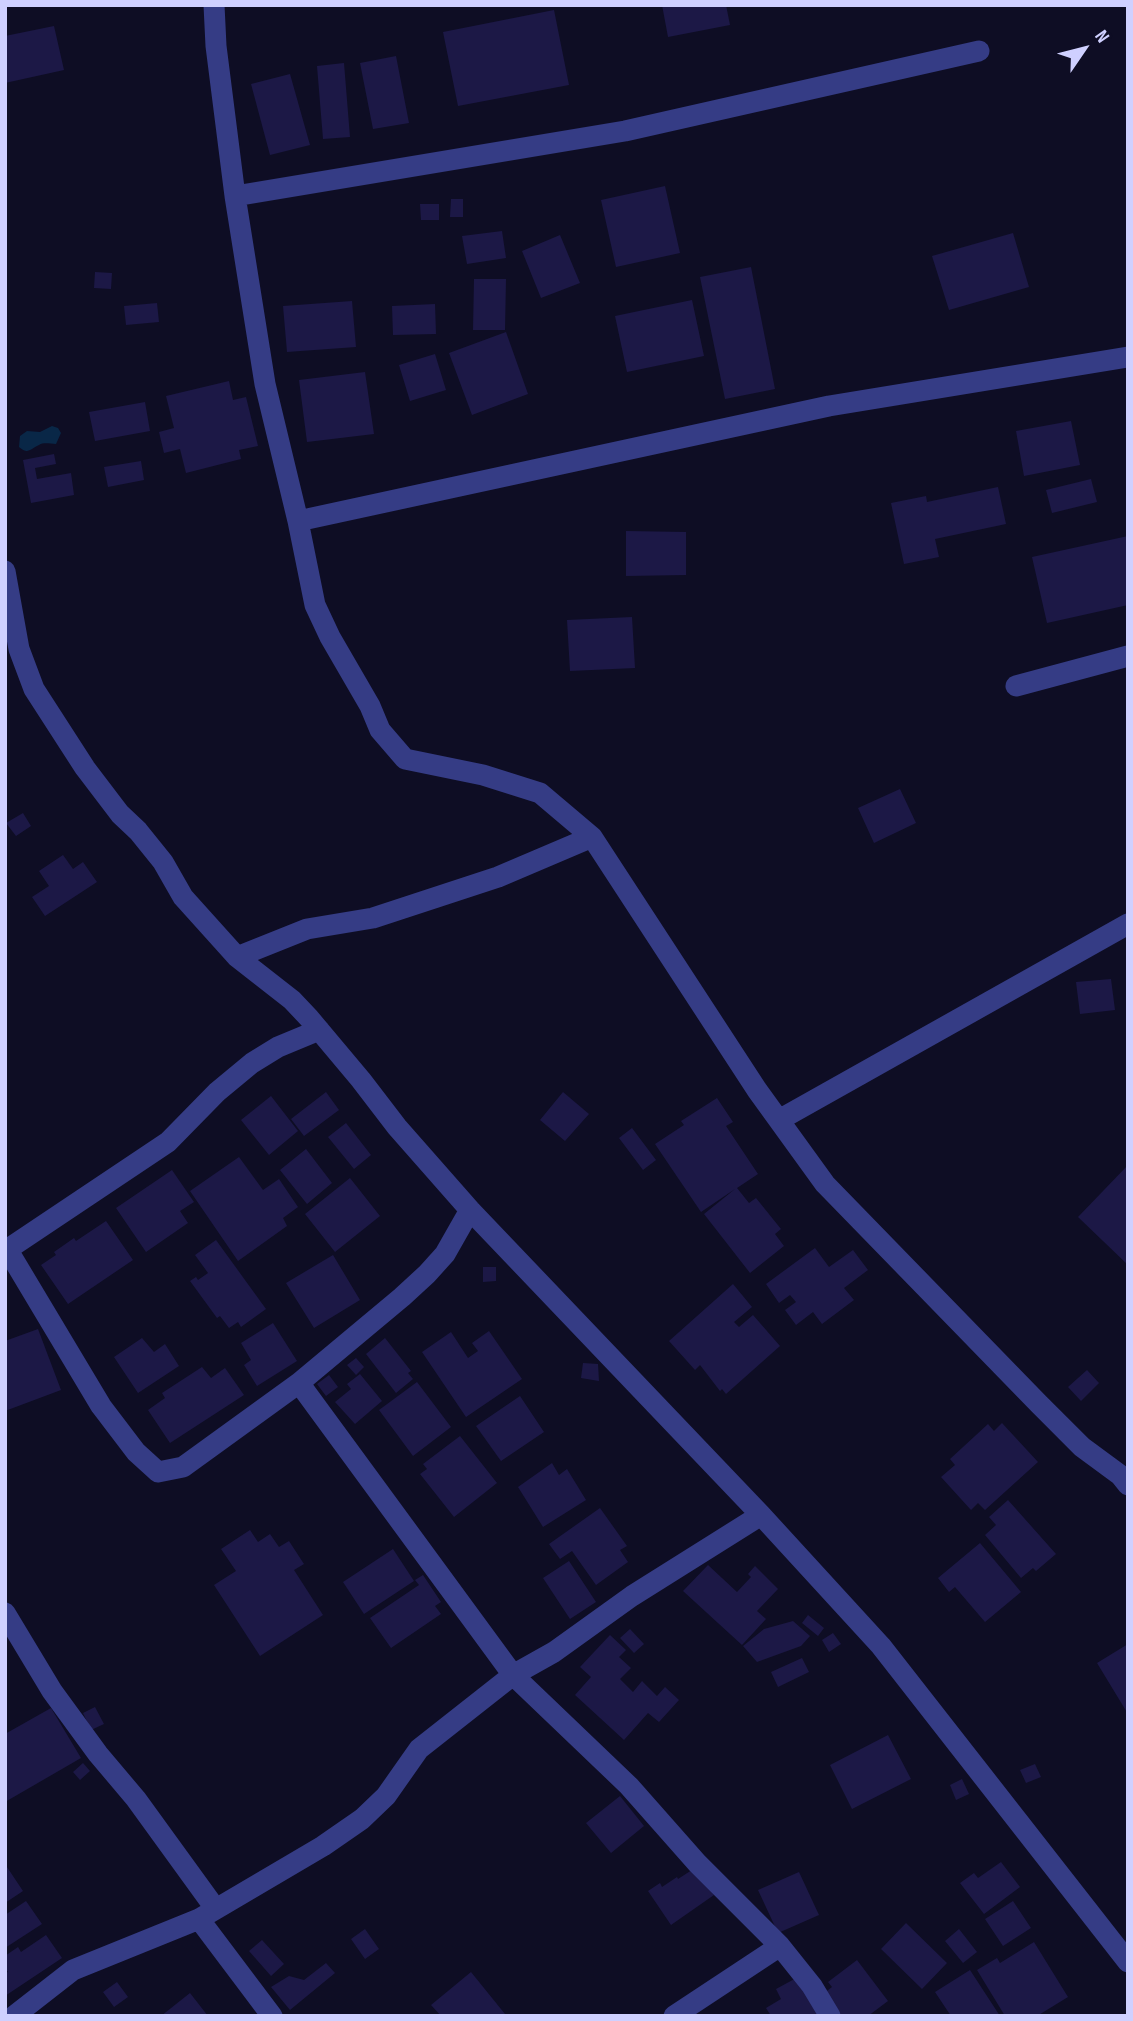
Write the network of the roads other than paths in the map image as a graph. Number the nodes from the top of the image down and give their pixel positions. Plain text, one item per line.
1 (214, 5) edge
2 (979, 51) dead end
3 (235, 196) junction
4 (1128, 357) edge
5 (298, 521) junction
6 (5, 571) edge
7 (10, 616) edge
8 (1128, 656) edge
9 (1016, 686) dead end
10 (592, 837) junction
11 (1128, 924) edge
12 (237, 957) junction
13 (319, 1030) junction
14 (779, 1120) junction
15 (470, 1210) junction
16 (6, 1250) edge
17 (299, 1383) junction
18 (1128, 1485) edge
19 (761, 1515) junction
20 (5, 1613) edge
21 (513, 1675) junction
22 (207, 1913) junction
23 (780, 1946) junction
24 (1128, 1962) edge
25 (14, 2016) edge
26 (272, 2016) edge
27 (674, 2016) edge
28 (830, 2016) edge

1 - 3 street
2 - 3 street
3 - 5 street
4 - 5 street
5 - 10 street
6 - 7 street
7 - 12 street
8 - 9 street
10 - 12 street
10 - 14 street
11 - 14 street
12 - 13 street
13 - 15 street
13 - 16 street
14 - 18 street
15 - 17 street
15 - 19 street
16 - 17 street
17 - 21 street
19 - 21 street
19 - 24 street
20 - 22 street
21 - 22 street
21 - 23 street
22 - 25 street
22 - 26 street
23 - 27 street
23 - 28 street

